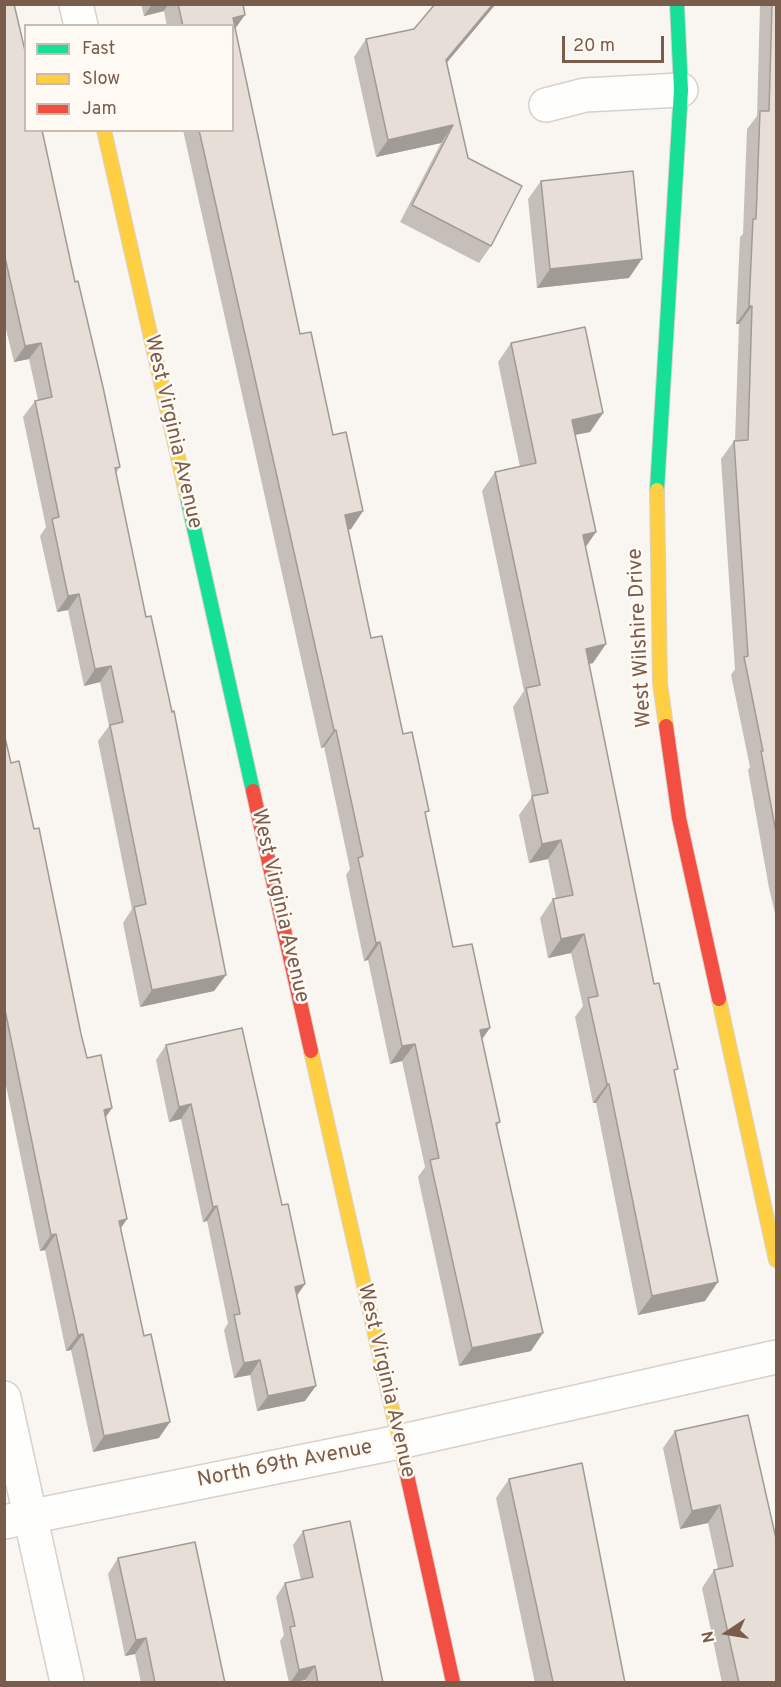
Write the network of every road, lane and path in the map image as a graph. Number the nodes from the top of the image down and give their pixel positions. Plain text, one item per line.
1 (76, 4) edge
2 (677, 4) edge
3 (81, 24) edge
4 (681, 90) junction
5 (546, 105) dead end
6 (104, 132) edge
7 (777, 1260) edge
8 (777, 1358) edge
9 (4, 1398) edge
10 (399, 1442) junction
11 (18, 1519) edge
12 (67, 1683) edge
13 (453, 1683) edge

1 - 3 street
2 - 4 street, West Wilshire Drive
4 - 5 street
4 - 7 street, West Wilshire Drive
6 - 10 street, West Virginia Avenue
8 - 10 street, North 69th Avenue
9 - 11 street
10 - 11 street, North 69th Avenue
10 - 13 street, West Virginia Avenue
11 - 12 street

